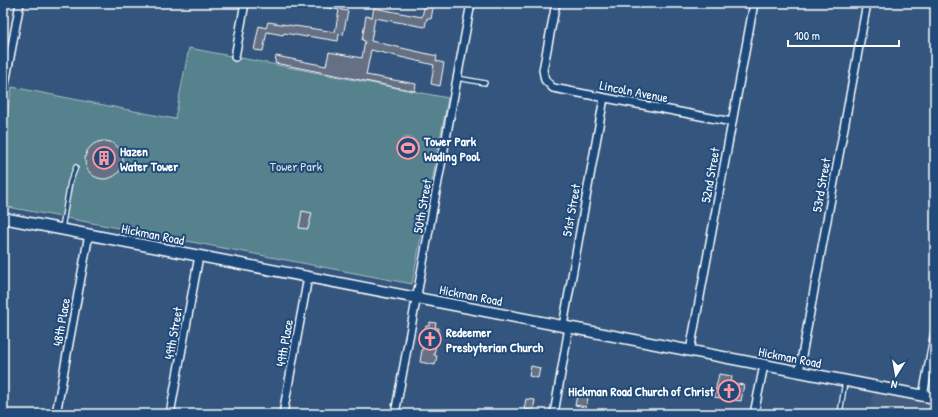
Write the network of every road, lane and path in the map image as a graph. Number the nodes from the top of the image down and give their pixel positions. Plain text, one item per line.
1 (20, 3) edge
2 (245, 3) edge
3 (471, 3) edge
4 (754, 3) edge
5 (867, 3) edge
6 (556, 5) edge
7 (235, 57) dead end
8 (457, 78) junction
9 (485, 83) dead end
10 (3, 95) edge
11 (604, 98) junction
12 (732, 122) junction
13 (76, 167) dead end
14 (3, 218) edge
15 (61, 229) junction
16 (89, 234) junction
17 (199, 256) junction
18 (308, 277) junction
19 (417, 298) junction
20 (566, 327) junction
21 (935, 332) edge
22 (690, 351) junction
23 (764, 365) junction
24 (799, 372) junction
25 (845, 381) junction
26 (923, 396) junction
27 (935, 398) edge
28 (56, 414) edge
29 (170, 414) edge
30 (283, 414) edge
31 (395, 414) edge
32 (554, 414) edge
33 (754, 414) edge
34 (840, 414) edge

1 - 10 street
2 - 7 street
3 - 8 street, 50th Street
4 - 12 street, 52nd Street
5 - 24 street, 53rd Street
6 - 11 street, Lincoln Avenue
8 - 9 lane
8 - 19 street, 50th Street
11 - 12 street, Lincoln Avenue
11 - 20 street, 51st Street
12 - 22 street, 52nd Street
13 - 15 lane
14 - 15 main road, Hickman Road
15 - 16 main road, Hickman Road
16 - 17 main road, Hickman Road
16 - 28 street, 48th Place
17 - 18 main road, Hickman Road
17 - 29 street, 49th Street
18 - 19 main road, Hickman Road
18 - 30 street, 49th Place
19 - 20 main road, Hickman Road
19 - 31 street, 50th Street
20 - 22 main road, Hickman Road
20 - 32 street, 51st Street
21 - 26 street
22 - 23 main road, Hickman Road
23 - 24 main road, Hickman Road
23 - 33 street
24 - 25 main road, Hickman Road
25 - 26 main road, Hickman Road
25 - 34 lane
26 - 27 main road, Hickman Road

